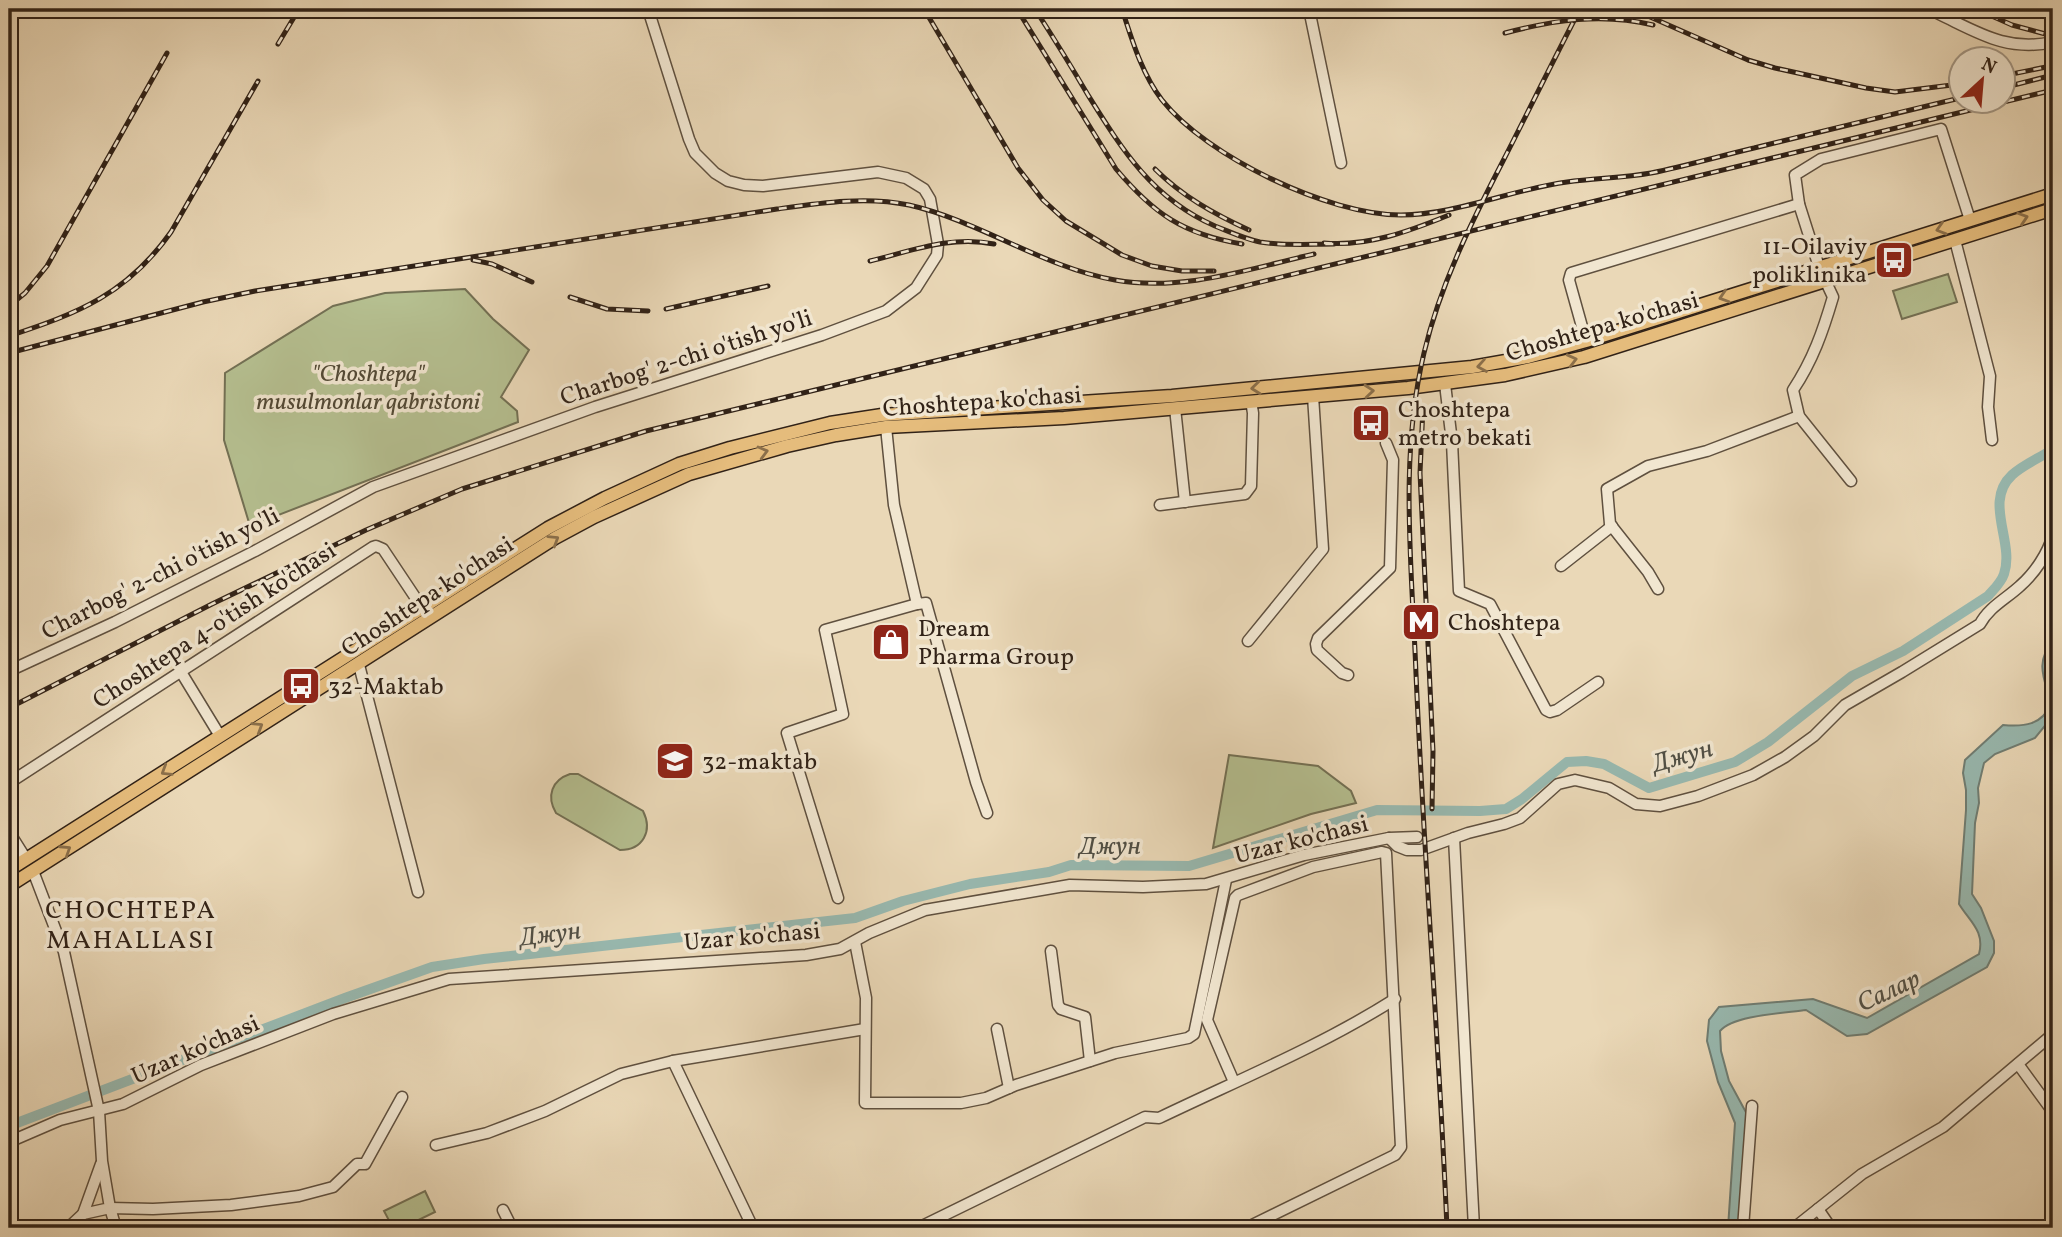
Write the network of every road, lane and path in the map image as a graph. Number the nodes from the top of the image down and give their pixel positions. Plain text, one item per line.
1 (648, 9) edge
2 (1309, 9) edge
3 (1934, 9) edge
4 (2053, 42) edge
5 (1341, 163) dead end
6 (2053, 194) edge
7 (1799, 204) junction
8 (2053, 209) edge
9 (1970, 220) junction
10 (1955, 240) junction
11 (1819, 267) junction
12 (1827, 281) junction
13 (1586, 341) junction
14 (1445, 384) junction
15 (1313, 396) junction
16 (1251, 401) junction
17 (1175, 408) junction
18 (1799, 415) junction
19 (886, 427) junction
20 (1992, 440) dead end
21 (1386, 443) dead end
22 (1851, 481) dead end
23 (1185, 502) junction
24 (609, 503) junction
25 (1160, 505) dead end
26 (1612, 526) junction
27 (2053, 535) edge
28 (1561, 566) dead end
29 (1658, 589) dead end
30 (918, 604) junction
31 (424, 609) junction
32 (1248, 641) dead end
33 (359, 664) junction
34 (9, 671) edge
35 (181, 672) junction
36 (1348, 675) dead end
37 (1598, 682) dead end
38 (220, 736) junction
39 (9, 783) edge
40 (143, 793) junction
41 (987, 813) dead end
42 (9, 832) edge
43 (1417, 836) dead end
44 (1454, 838) junction
45 (1391, 839) junction
46 (1386, 853) junction
47 (26, 859) junction
48 (9, 870) edge
49 (33, 871) junction
50 (1226, 880) junction
51 (9, 886) edge
52 (418, 892) dead end
53 (838, 898) dead end
54 (855, 942) junction
55 (1051, 951) dead end
56 (1395, 999) junction
57 (865, 1029) junction
58 (997, 1029) dead end
59 (2053, 1034) edge
60 (673, 1061) junction
61 (1090, 1061) junction
62 (2018, 1064) junction
63 (1234, 1082) junction
64 (1009, 1088) junction
65 (402, 1097) dead end
66 (1752, 1106) dead end
67 (98, 1107) junction
68 (2053, 1112) edge
69 (9, 1142) edge
70 (436, 1145) dead end
71 (102, 1161) junction
72 (110, 1208) junction
73 (1818, 1209) junction
74 (503, 1210) dead end
75 (83, 1214) junction
76 (68, 1228) edge
77 (116, 1228) edge
78 (512, 1228) edge
79 (753, 1228) edge
80 (918, 1228) edge
81 (1246, 1228) edge
82 (1474, 1228) edge
83 (1743, 1228) edge
84 (1794, 1228) edge
85 (1831, 1228) edge

1 - 34 street, Charbog' 2-chi o'tish yo'li
2 - 5 street
3 - 4 street
6 - 9 main road, Choshtepa ko'chasi
7 - 9 street
7 - 11 street
7 - 13 street
10 -> 8 main road, Choshtepa ko'chasi
9 -> 11 main road, Choshtepa ko'chasi
10 - 12 main road, Choshtepa ko'chasi
10 - 20 street
11 - 12 street
11 -> 13 main road, Choshtepa ko'chasi
14 -> 12 main road, Choshtepa ko'chasi
12 - 18 street
13 -> 24 main road, Choshtepa ko'chasi
15 -> 14 main road, Choshtepa ko'chasi
14 - 37 street
15 - 16 main road, Choshtepa ko'chasi
15 - 32 street
16 - 17 main road, Choshtepa ko'chasi
16 - 23 street
17 - 19 main road, Choshtepa ko'chasi
17 - 23 street
18 - 22 street
18 - 26 street
24 -> 19 main road, Choshtepa ko'chasi
19 - 30 street
21 - 36 street
23 - 25 street
24 - 31 main road, Choshtepa ko'chasi
33 -> 24 main road, Choshtepa ko'chasi
26 - 28 street
26 - 29 street
27 - 44 street
30 - 41 street
30 - 53 street
31 - 35 street, Choshtepa 4-o'tish ko'chasi
31 - 38 main road, Choshtepa ko'chasi
40 -> 33 main road, Choshtepa ko'chasi
33 - 52 street
35 - 38 street
35 - 39 street, Choshtepa 4-o'tish ko'chasi
38 -> 40 main road, Choshtepa ko'chasi
40 - 47 main road, Choshtepa ko'chasi
49 -> 40 main road, Choshtepa ko'chasi
42 - 47 street
43 - 45 street, Uzar ko'chasi
44 - 45 street
44 - 82 street
45 - 46 street
45 - 50 street, Uzar ko'chasi
46 - 56 street
46 - 63 street
47 - 48 main road, Choshtepa ko'chasi
49 - 51 main road, Choshtepa ko'chasi
49 - 67 street
50 - 54 street, Uzar ko'chasi
50 - 61 street
54 - 57 street
54 - 67 street, Uzar ko'chasi
55 - 61 street
56 - 63 street
56 - 81 street
57 - 60 street
57 - 64 street
58 - 64 street
59 - 62 street
60 - 70 street
60 - 79 street
61 - 64 street
62 - 68 street
62 - 73 street
63 - 80 street
65 - 72 street
66 - 83 street
67 - 69 street, Uzar ko'chasi
67 - 71 street
71 - 72 street
71 - 75 street
72 - 75 street
72 - 77 street
73 - 84 street
73 - 85 street
74 - 78 street
75 - 76 street

